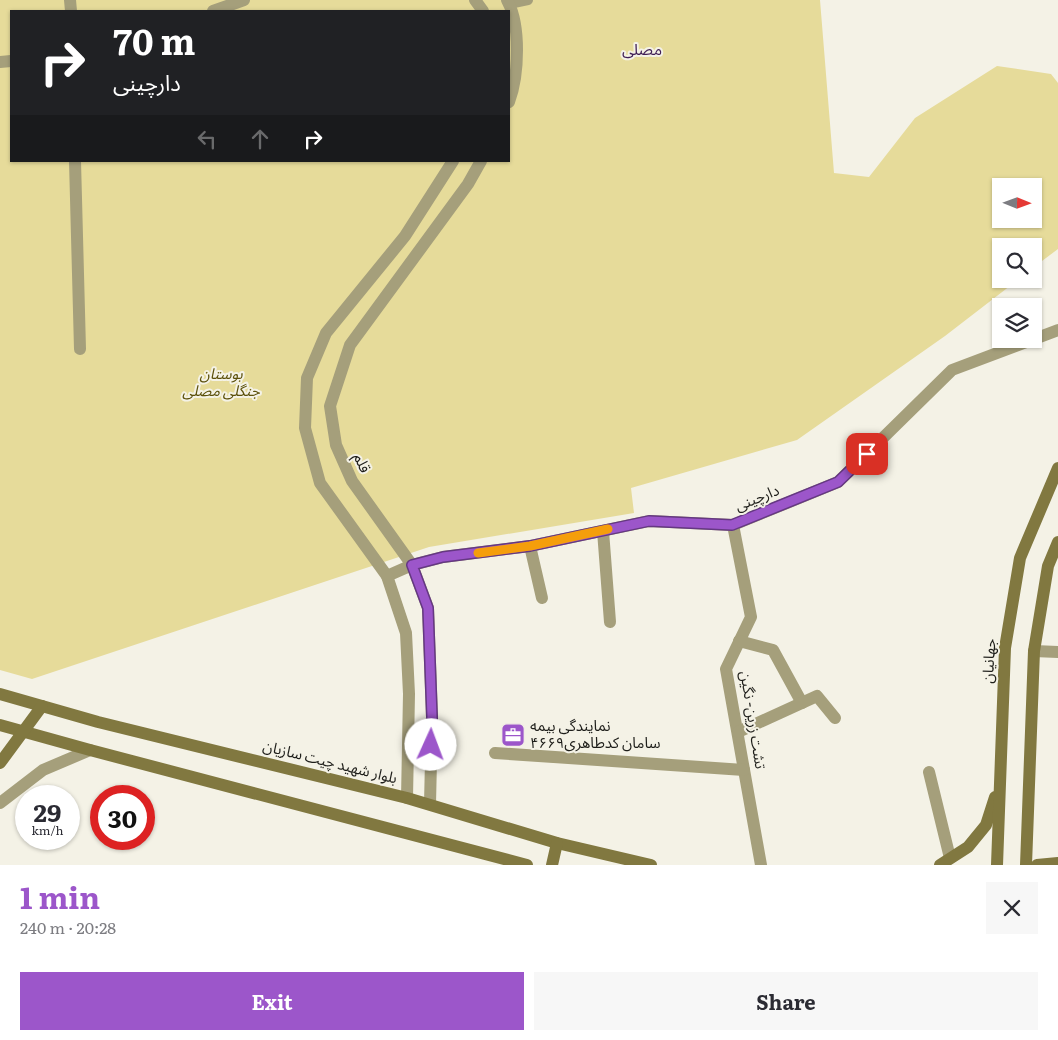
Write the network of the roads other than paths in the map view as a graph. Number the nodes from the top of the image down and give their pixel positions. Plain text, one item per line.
1 (244, 0) edge
2 (528, 0) edge
3 (508, 2) edge
4 (216, 10) edge
5 (510, 97) edge
6 (75, 162) edge
7 (452, 162) edge
8 (480, 162) edge
9 (1058, 330) edge
10 (80, 349) dead end
11 (1058, 468) edge
12 (732, 525) junction
13 (603, 530) junction
14 (530, 546) junction
15 (1057, 546) edge
16 (412, 565) junction
17 (387, 576) junction
18 (542, 598) dead end
19 (610, 622) dead end
20 (739, 641) junction
21 (1034, 651) junction
22 (1058, 652) edge
23 (0, 694) edge
24 (802, 703) junction
25 (42, 706) junction
26 (835, 718) dead end
27 (0, 725) edge
28 (23, 732) junction
29 (738, 732) junction
30 (90, 750) junction
31 (495, 753) dead end
32 (0, 763) edge
33 (744, 770) junction
34 (929, 772) dead end
35 (1000, 783) junction
36 (406, 798) junction
37 (0, 803) edge
38 (430, 804) junction
39 (557, 843) junction
40 (945, 862) edge
41 (1058, 863) edge
42 (527, 865) edge
43 (552, 865) edge
44 (651, 865) edge
45 (761, 865) edge
46 (997, 865) edge
47 (1026, 865) edge
48 (1037, 865) edge

1 - 4 street
2 - 3 lane
3 - 5 street
6 - 10 street
7 - 17 street
8 - 16 street, قلم
9 - 12 street, دارچینی
11 - 35 main road, جهانیان
12 - 13 street, دارچینی
12 - 20 street, تشت زرین- نگین
13 - 14 street, دارچینی
13 - 19 street
14 - 16 street, دارچینی
14 - 18 street
15 - 21 main road
16 - 17 street, دارچینی
16 - 38 street, قلم
17 - 36 street
20 - 24 street
20 - 29 street, تشت زرین- نگین
21 - 22 street
21 - 47 main road
23 - 25 main road, بلوار شهید چیت سازیان
24 - 26 street
24 - 29 street
25 - 28 main road
25 - 36 main road, بلوار شهید چیت سازیان
27 - 28 main road
28 - 30 main road
28 - 32 main road
29 - 33 street, تشت زرین- نگین
30 - 37 street
30 - 42 main road
31 - 33 street
33 - 45 street, تشت زرین- نگین
34 - 40 street
35 - 40 main road
35 - 46 main road, جهانیان
36 - 38 main road, بلوار شهید چیت سازیان
38 - 39 main road, بلوار شهید چیت سازیان
39 - 43 main road
39 - 44 main road, بلوار شهید چیت سازیان
41 - 48 main road

